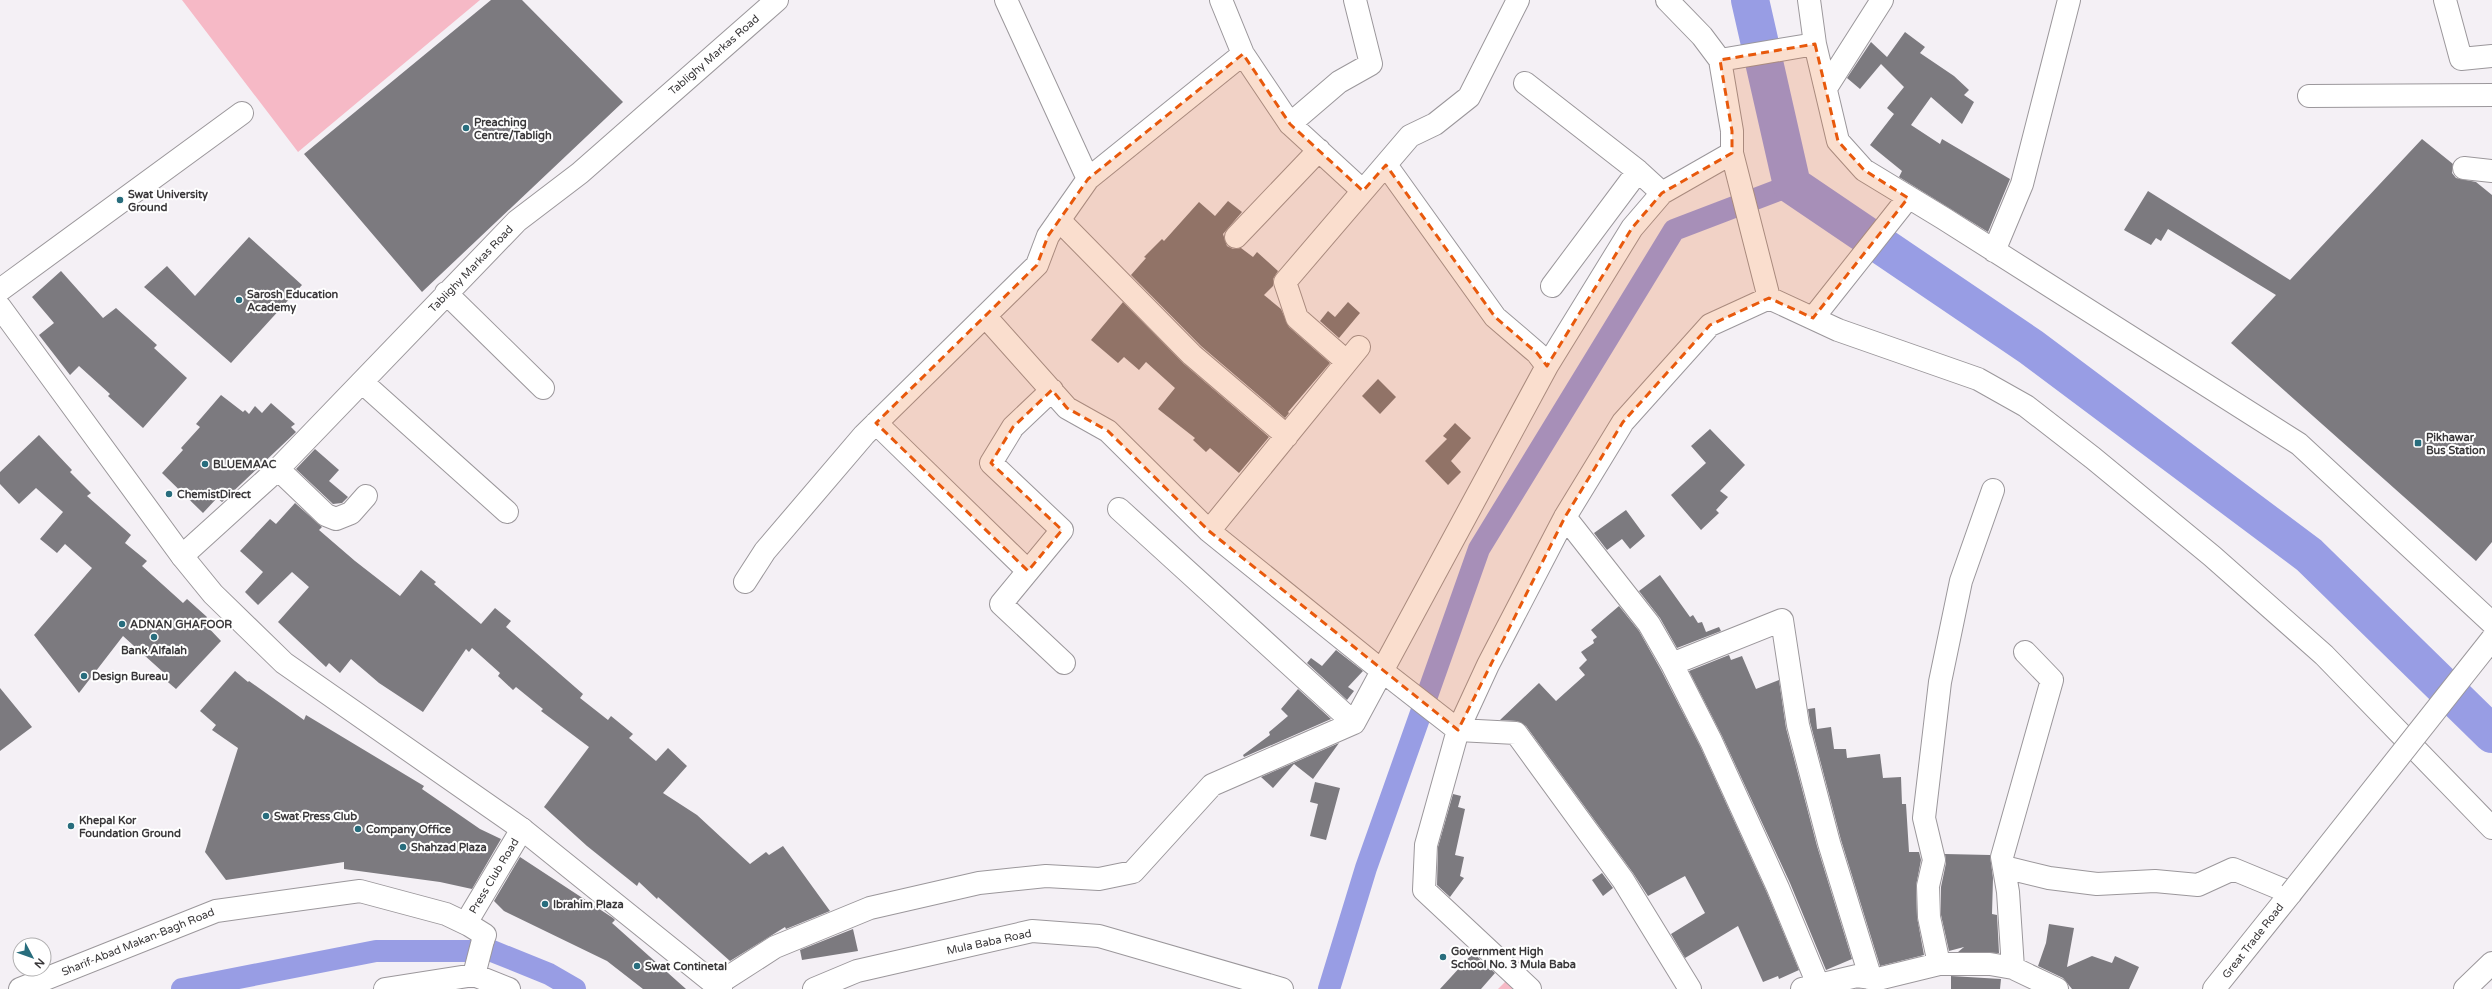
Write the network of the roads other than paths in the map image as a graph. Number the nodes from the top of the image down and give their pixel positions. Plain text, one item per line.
1 (777, 0) edge
2 (1006, 0) edge
3 (1221, 0) edge
4 (1355, 0) edge
5 (1518, 0) edge
6 (1667, 0) edge
7 (1810, 0) edge
8 (1882, 0) edge
9 (2070, 0) edge
10 (2445, 0) edge
11 (1815, 44) junction
12 (1243, 54) junction
13 (2492, 56) edge
14 (1720, 60) junction
15 (1525, 82) dead end
16 (1826, 88) junction
17 (2492, 95) edge
18 (2309, 96) dead end
19 (242, 113) dead end
20 (1290, 124) junction
21 (1319, 150) junction
22 (1732, 153) junction
23 (1386, 165) junction
24 (2464, 168) dead end
25 (1638, 171) junction
26 (2492, 172) edge
27 (1088, 179) junction
28 (1363, 192) junction
29 (1662, 193) junction
30 (1904, 203) junction
31 (1059, 220) junction
32 (1236, 237) dead end
33 (1994, 251) junction
34 (1552, 286) dead end
35 (0, 290) edge
36 (446, 293) junction
37 (1769, 298) junction
38 (0, 307) edge
39 (1816, 313) junction
40 (985, 316) junction
41 (0, 321) edge
42 (1547, 366) junction
43 (363, 383) junction
44 (543, 388) dead end
45 (1052, 390) junction
46 (876, 423) junction
47 (1287, 436) junction
48 (278, 469) junction
49 (1993, 490) dead end
50 (366, 496) dead end
51 (1119, 509) dead end
52 (507, 512) dead end
53 (1565, 517) junction
54 (1209, 531) junction
55 (182, 556) junction
56 (1028, 571) junction
57 (745, 582) dead end
58 (2492, 622) edge
59 (2492, 639) edge
60 (2024, 652) dead end
61 (1064, 663) dead end
62 (1672, 664) junction
63 (1381, 670) junction
64 (1354, 723) junction
65 (1458, 730) junction
66 (2492, 828) edge
67 (521, 831) junction
68 (2004, 867) junction
69 (2291, 893) junction
70 (466, 923) junction
71 (2492, 963) edge
72 (1939, 964) junction
73 (2013, 968) junction
74 (475, 972) junction
75 (1879, 983) edge
76 (422, 986) edge
77 (717, 987) edge
78 (1278, 987) edge
79 (1810, 988) edge
80 (20, 989) edge
81 (386, 989) edge
82 (509, 989) edge
83 (814, 989) edge
84 (1530, 989) edge
85 (1690, 989) edge
86 (2056, 989) edge
87 (2214, 989) edge
88 (2465, 989) edge

1 - 36 street, Tablighy Markas Road
2 - 27 street
3 - 12 street
4 - 20 street
5 - 23 street
6 - 14 street
7 - 11 street
8 - 16 street
9 - 33 street
10 - 13 street
11 - 14 street
11 - 16 street
12 - 20 street
12 - 27 street
14 - 22 street
15 - 25 street
16 - 30 street
17 - 18 street
19 - 35 street
20 - 21 street
21 - 28 street
21 - 32 street
22 - 29 street
22 - 37 street
23 - 28 street
23 - 42 street
24 - 26 street
25 - 29 street
25 - 34 street
27 - 31 street
28 - 47 street
29 - 42 street
30 - 33 street
30 - 39 street
31 - 40 street
31 - 47 street
33 - 58 street
36 - 43 street, Tablighy Markas Road
36 - 44 street
37 - 39 street
37 - 53 street
38 - 55 street
39 - 66 street
40 - 45 street
40 - 46 street
41 - 67 street
42 - 63 street
43 - 48 street, Tablighy Markas Road
43 - 52 street
45 - 54 street
45 - 56 street
46 - 56 street
46 - 57 street
47 - 54 street
48 - 50 street
48 - 55 street, Tablighy Markas Road
49 - 72 street
51 - 64 street
53 - 62 street
53 - 65 street
54 - 63 street
55 - 67 street
56 - 61 street
59 - 69 street, Great Trade Road, bridge
60 - 68 street
62 - 75 street
62 - 79 street
63 - 64 street
63 - 65 street
64 - 77 street
65 - 84 street
65 - 85 street
67 - 70 street, Press Club Road
67 - 77 street
68 - 69 street
68 - 73 street
69 - 87 street, Great Trade Road
70 - 74 street, Sharif-Abad Makan-Bagh Road
70 - 80 street, Sharif-Abad Makan-Bagh Road
71 - 88 street
72 - 73 street
72 - 75 street
73 - 86 street
74 - 76 street
74 - 82 street
75 - 79 street
76 - 81 street
78 - 83 street, Mula Baba Road

